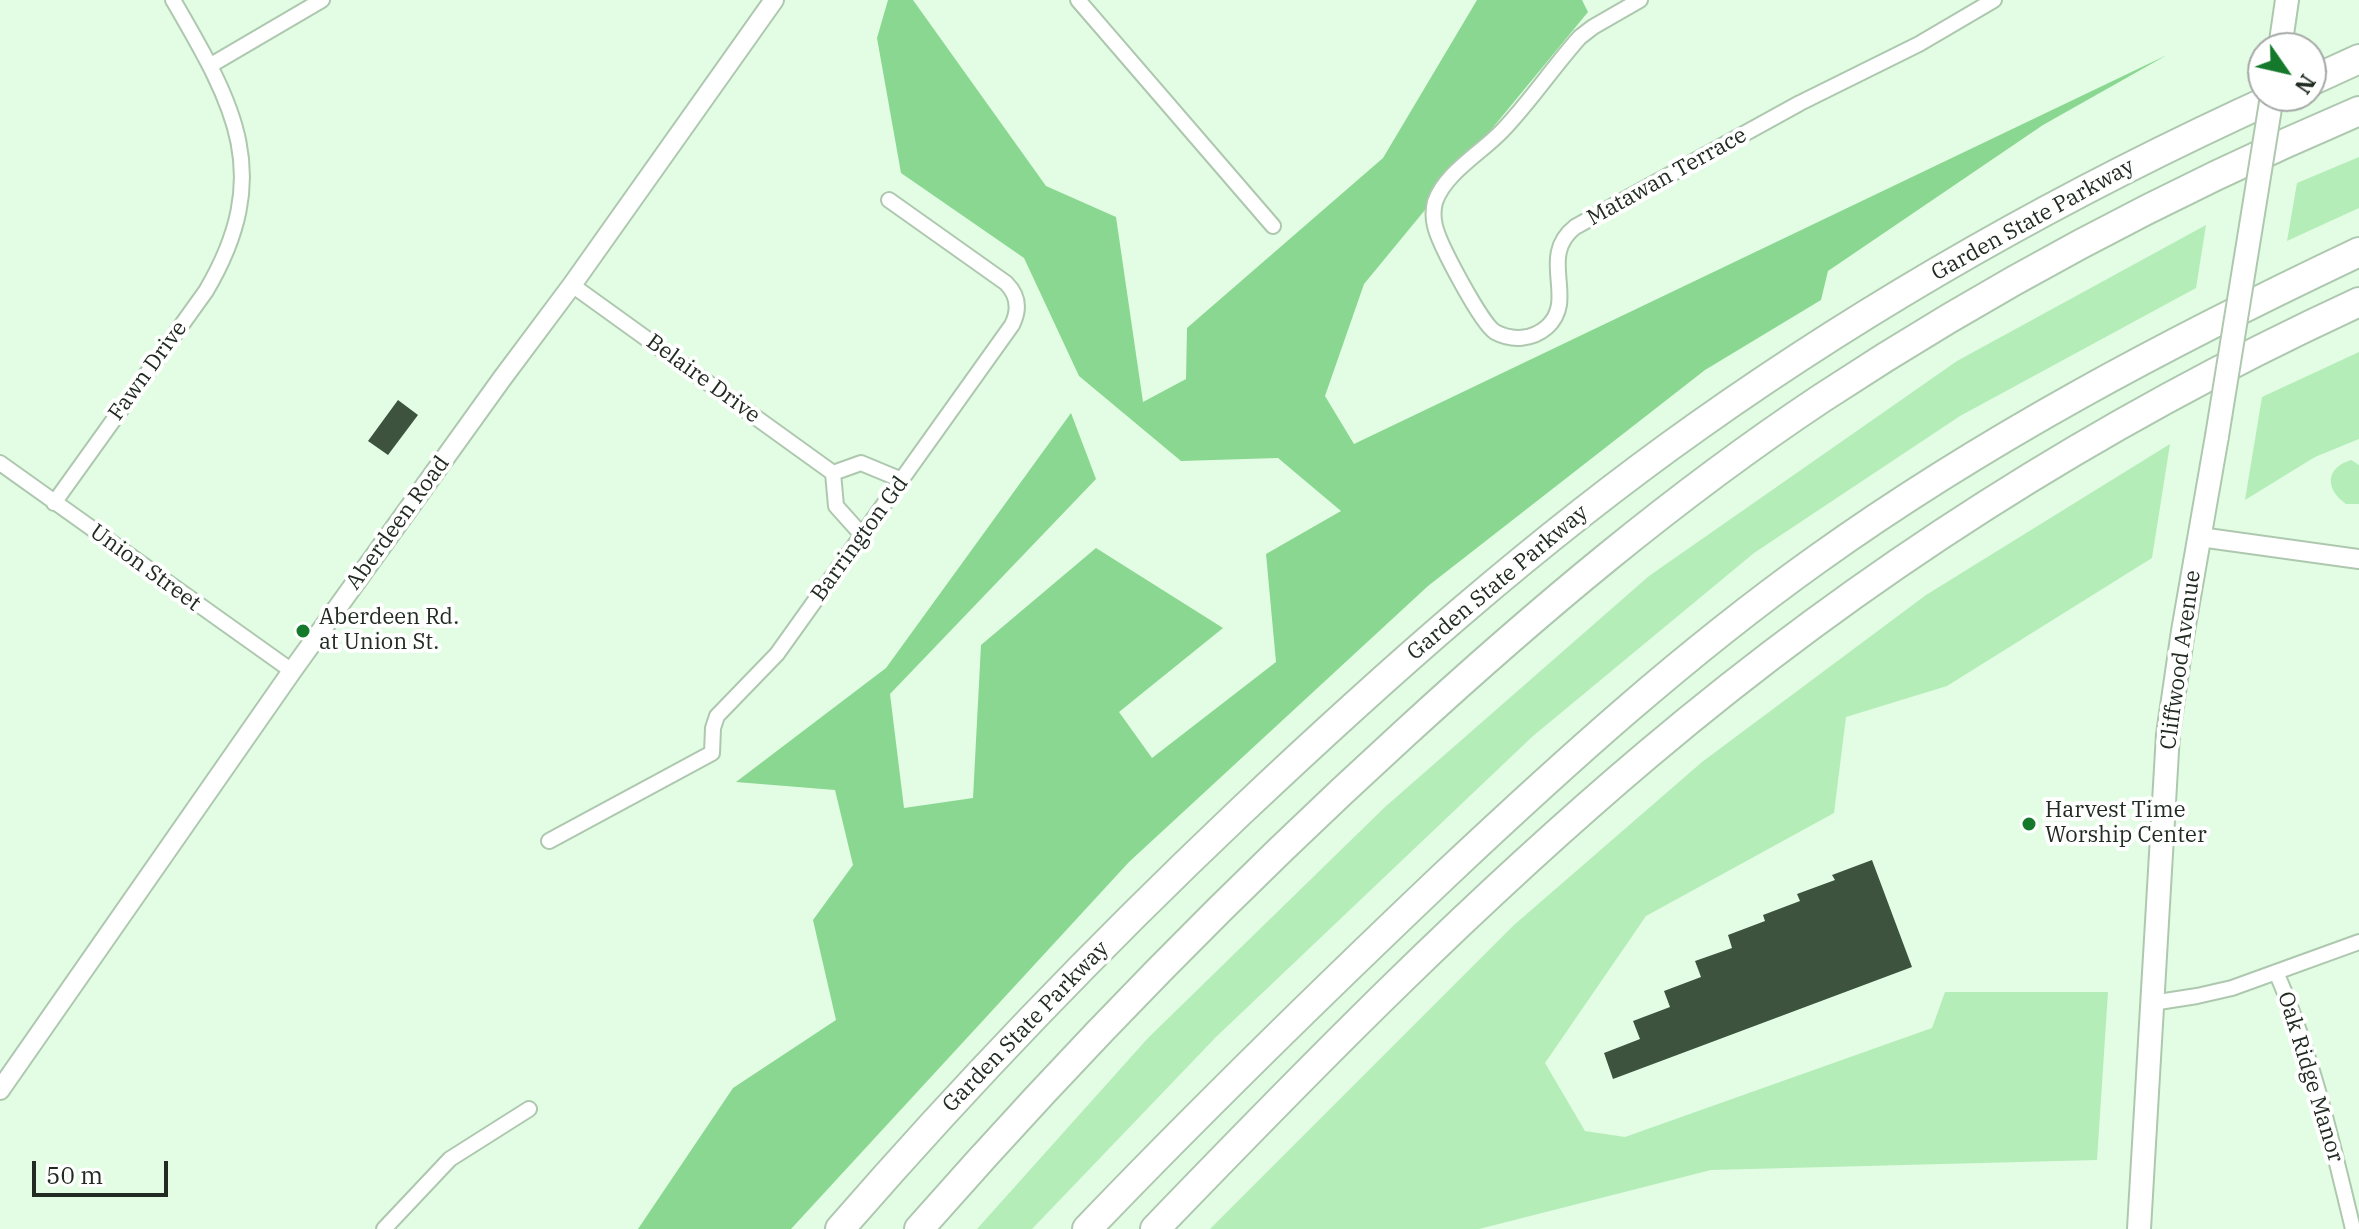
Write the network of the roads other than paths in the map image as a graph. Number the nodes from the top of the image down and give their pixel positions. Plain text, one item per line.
1 (173, 0) edge
2 (322, 0) edge
3 (774, 0) edge
4 (1078, 0) edge
5 (1640, 0) edge
6 (1994, 0) edge
7 (2287, 0) edge
8 (2282, 32) edge
9 (2359, 59) edge
10 (211, 65) junction
11 (2327, 74) edge
12 (2247, 110) edge
13 (2359, 111) edge
14 (2272, 112) edge
15 (889, 200) dead end
16 (1273, 226) dead end
17 (2359, 252) edge
18 (572, 285) junction
19 (2359, 302) edge
20 (0, 463) edge
21 (833, 473) junction
22 (902, 480) junction
23 (54, 503) junction
24 (862, 535) junction
25 (2200, 537) junction
26 (2359, 559) edge
27 (292, 671) junction
28 (549, 841) dead end
29 (2359, 942) edge
30 (2276, 972) junction
31 (2152, 1003) junction
32 (0, 1090) edge
33 (529, 1109) dead end
34 (384, 1229) edge
35 (840, 1229) edge
36 (919, 1229) edge
37 (1087, 1229) edge
38 (1155, 1229) edge
39 (2139, 1229) edge
40 (2353, 1229) edge

1 - 10 street, Fawn Drive
2 - 10 street
3 - 18 street, Aberdeen Road
4 - 16 street
5 - 6 street, Matawan Terrace
7 - 8 main road
9 - 11 highway
10 - 23 street, Fawn Drive
12 - 35 highway, Garden State Parkway
13 - 36 highway, Garden State Parkway
14 - 25 main road, Cliffwood Avenue, bridge
15 - 22 street, Barrington Gd
17 - 37 highway
18 - 21 street, Belaire Drive
18 - 27 street, Aberdeen Road
19 - 38 highway
20 - 23 street, Union Street
21 - 22 street
21 - 24 street
22 - 24 street, Barrington Gd
23 - 27 street, Union Street
24 - 28 street, Barrington Gd
25 - 26 street
25 - 31 main road, Cliffwood Avenue
27 - 32 street, Aberdeen Road
29 - 30 street, Oak Ridge Manor
30 - 31 street, Oak Ridge Manor
30 - 40 street, Oak Ridge Manor
31 - 39 main road, Cliffwood Avenue
33 - 34 street

